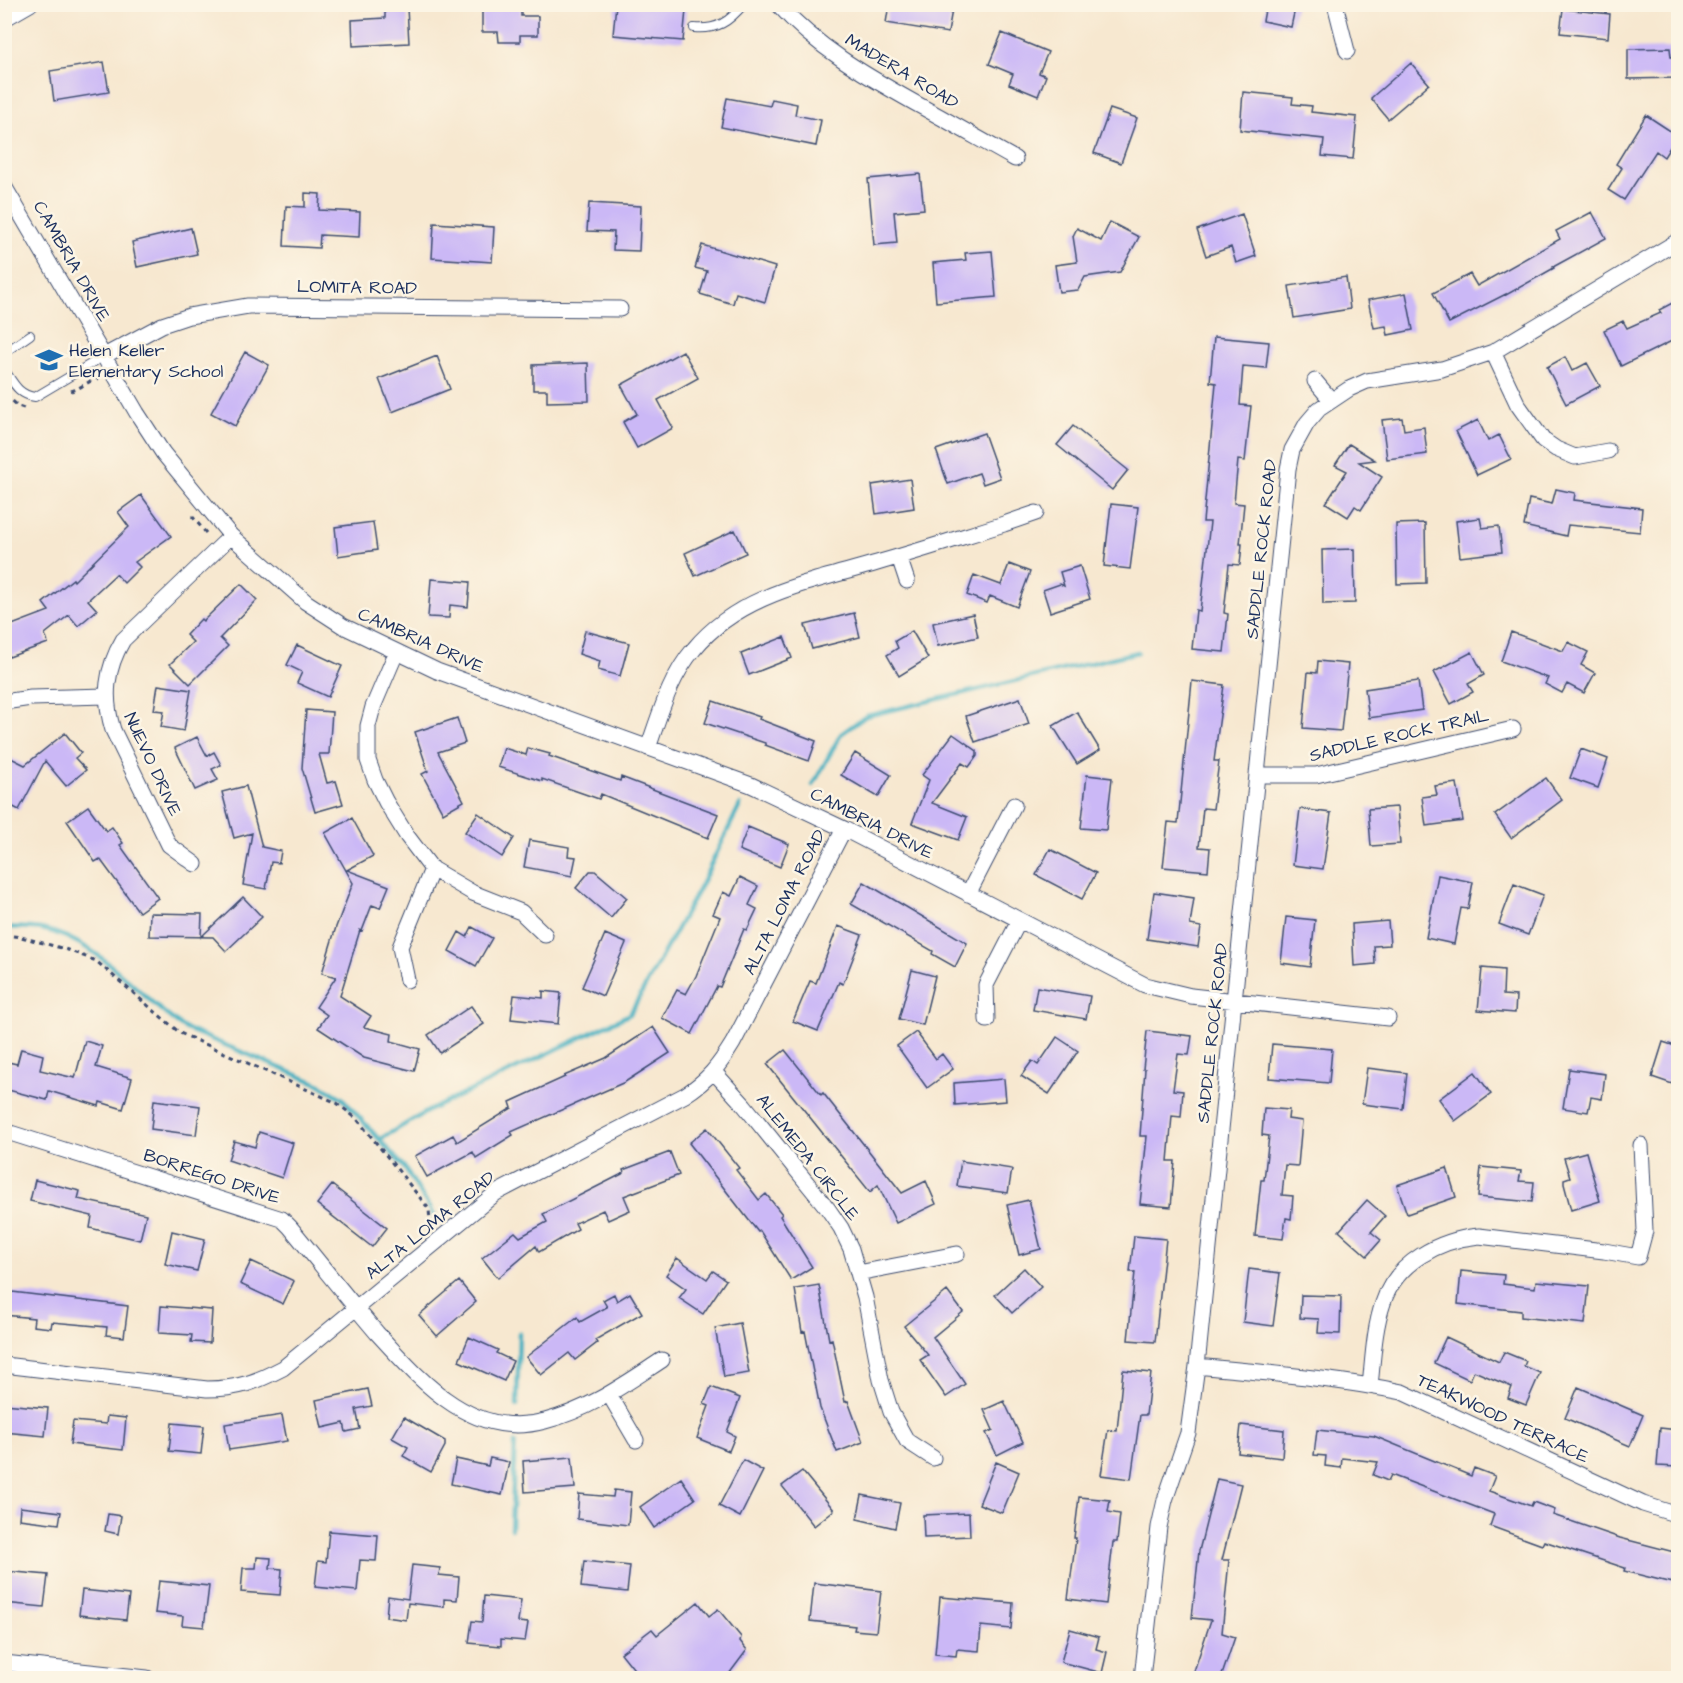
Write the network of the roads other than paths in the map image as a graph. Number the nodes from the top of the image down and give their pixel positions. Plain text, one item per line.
1 (30, 4) edge
2 (744, 4) edge
3 (778, 4) edge
4 (1335, 4) edge
5 (4, 19) edge
6 (694, 28) dead end
7 (1347, 51) dead end
8 (1015, 159) dead end
9 (4, 186) edge
10 (1678, 241) edge
11 (620, 309) dead end
12 (30, 335) dead end
13 (1493, 352) junction
14 (4, 353) edge
15 (104, 356) junction
16 (4, 369) edge
17 (1315, 381) dead end
18 (1331, 400) junction
19 (1608, 451) dead end
20 (1036, 513) dead end
21 (231, 536) junction
22 (899, 557) junction
23 (907, 581) dead end
24 (396, 653) junction
25 (106, 696) junction
26 (4, 702) edge
27 (1513, 729) dead end
28 (648, 748) junction
29 (1257, 775) junction
30 (1014, 805) dead end
31 (844, 829) junction
32 (195, 864) dead end
33 (432, 869) junction
34 (968, 894) junction
35 (1019, 921) junction
36 (545, 935) dead end
37 (407, 980) dead end
38 (1235, 1002) junction
39 (1388, 1018) dead end
40 (987, 1020) dead end
41 (714, 1072) junction
42 (4, 1131) edge
43 (1641, 1145) dead end
44 (957, 1254) dead end
45 (858, 1273) junction
46 (356, 1309) junction
47 (662, 1360) dead end
48 (4, 1365) edge
49 (1197, 1366) junction
50 (1370, 1386) junction
51 (609, 1394) junction
52 (636, 1440) dead end
53 (933, 1458) dead end
54 (1678, 1515) edge
55 (4, 1663) edge
56 (147, 1678) edge
57 (1142, 1678) edge

1 - 5 street
2 - 6 lane
3 - 8 street, MADERA ROAD
4 - 7 street
9 - 15 street, CAMBRIA DRIVE
10 - 13 street, SADDLE ROCK ROAD
11 - 15 street, LOMITA ROAD
12 - 14 lane
13 - 18 street, SADDLE ROCK ROAD
13 - 19 street
15 - 16 lane
15 - 21 street, CAMBRIA DRIVE
17 - 18 street
18 - 29 street, SADDLE ROCK ROAD
20 - 22 street
21 - 24 street, CAMBRIA DRIVE
21 - 25 street, NUEVO DRIVE
22 - 23 street
22 - 28 street
24 - 28 street, CAMBRIA DRIVE
24 - 33 street
25 - 26 street
25 - 32 street, NUEVO DRIVE
27 - 29 street, SADDLE ROCK TRAIL
28 - 31 street, CAMBRIA DRIVE
29 - 38 street, SADDLE ROCK ROAD
30 - 34 street
31 - 34 street, CAMBRIA DRIVE
31 - 41 street, ALTA LOMA ROAD
33 - 36 street
33 - 37 street
34 - 35 street, CAMBRIA DRIVE
35 - 38 street, CAMBRIA DRIVE
35 - 40 street
38 - 39 street, CAMBRIA DRIVE
38 - 49 street, SADDLE ROCK ROAD
41 - 45 street, ALEMEDA CIRCLE
41 - 46 street, ALTA LOMA ROAD
42 - 46 street, BORREGO DRIVE
43 - 50 street
44 - 45 street
45 - 53 street, ALEMEDA CIRCLE
46 - 48 street, ALTA LOMA ROAD
46 - 51 street, BORREGO DRIVE
47 - 51 street, BORREGO DRIVE
49 - 50 street, TEAKWOOD TERRACE
49 - 57 street, SADDLE ROCK ROAD
50 - 54 street, TEAKWOOD TERRACE
51 - 52 street
55 - 56 street

